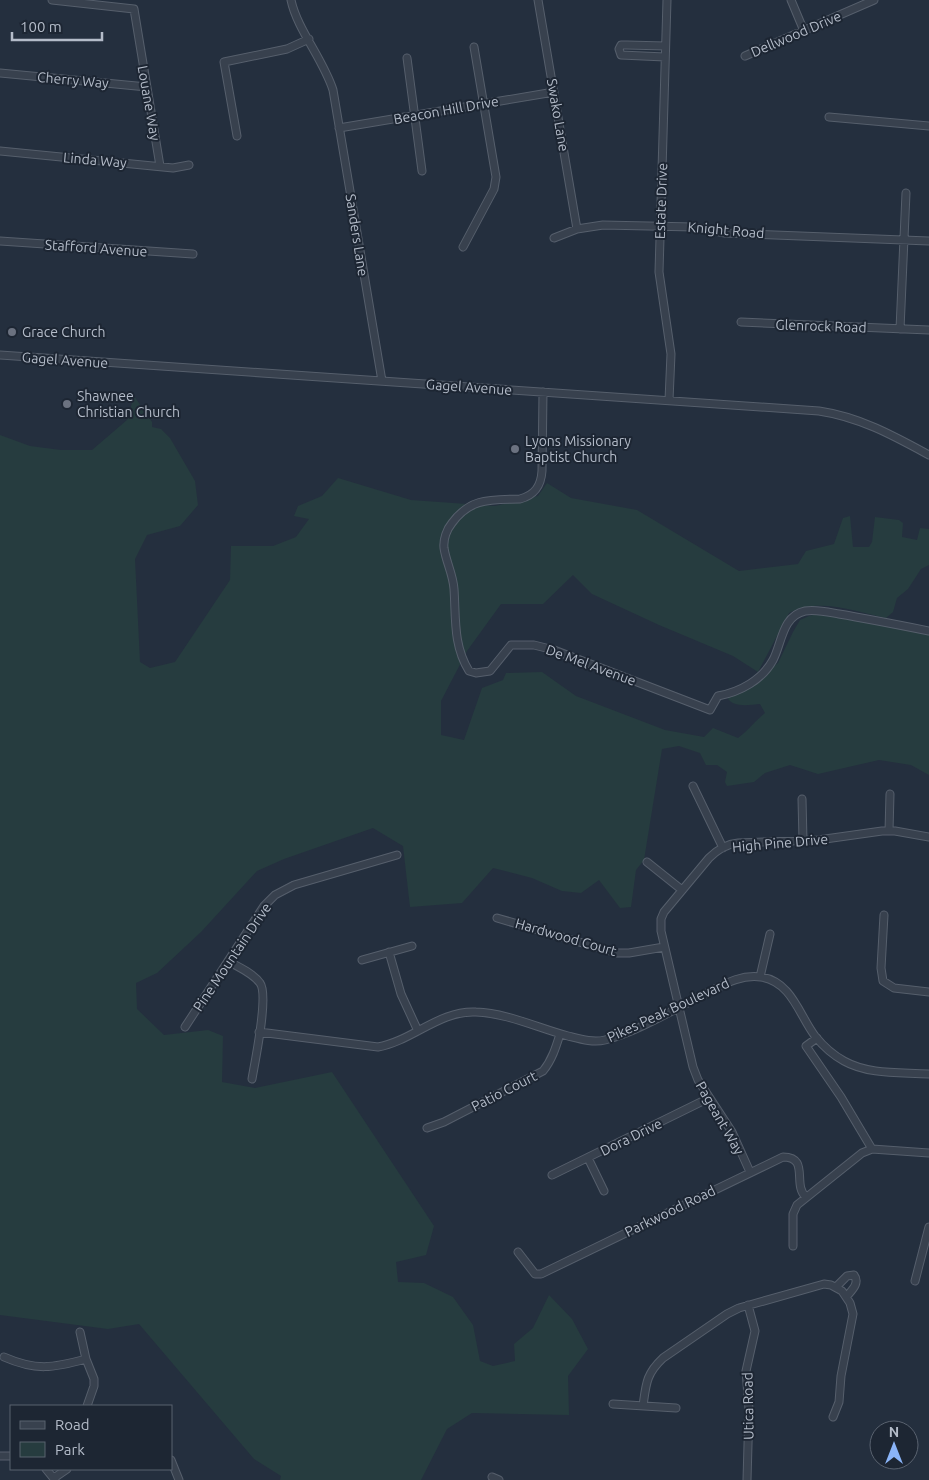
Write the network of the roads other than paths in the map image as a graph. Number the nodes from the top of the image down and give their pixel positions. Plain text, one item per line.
1 (52, 0) edge
2 (292, 0) edge
3 (538, 0) edge
4 (667, 0) edge
5 (791, 0) edge
6 (874, 0) edge
7 (804, 31) junction
8 (309, 39) junction
9 (665, 46) junction
10 (474, 47) dead end
11 (745, 56) dead end
12 (665, 57) junction
13 (407, 58) dead end
14 (0, 73) edge
15 (146, 87) junction
16 (554, 92) junction
17 (484, 103) junction
18 (415, 115) junction
19 (829, 117) dead end
20 (929, 126) edge
21 (339, 128) junction
22 (237, 136) dead end
23 (0, 151) edge
24 (189, 165) dead end
25 (160, 166) junction
26 (422, 171) dead end
27 (906, 193) dead end
28 (660, 226) junction
29 (578, 229) junction
30 (554, 238) dead end
31 (904, 240) junction
32 (0, 241) edge
33 (929, 241) edge
34 (463, 247) dead end
35 (193, 254) dead end
36 (741, 322) dead end
37 (900, 329) junction
38 (929, 330) edge
39 (0, 355) edge
40 (382, 381) junction
41 (543, 392) junction
42 (669, 400) junction
43 (929, 455) edge
44 (929, 631) edge
45 (693, 786) dead end
46 (890, 794) dead end
47 (802, 799) dead end
48 (889, 831) junction
49 (929, 837) edge
50 (803, 840) junction
51 (723, 848) junction
52 (397, 855) dead end
53 (647, 862) dead end
54 (682, 890) junction
55 (884, 915) dead end
56 (498, 918) dead end
57 (770, 934) dead end
58 (412, 946) dead end
59 (664, 947) junction
60 (389, 952) junction
61 (228, 960) junction
62 (362, 960) dead end
63 (760, 977) junction
64 (929, 992) edge
65 (678, 1007) junction
66 (185, 1027) dead end
67 (418, 1031) junction
68 (259, 1032) junction
69 (560, 1034) junction
70 (817, 1038) junction
71 (929, 1074) edge
72 (252, 1079) dead end
73 (709, 1098) junction
74 (427, 1128) dead end
75 (872, 1149) junction
76 (929, 1153) edge
77 (588, 1158) junction
78 (750, 1172) junction
79 (552, 1176) dead end
80 (604, 1191) dead end
81 (806, 1197) junction
82 (929, 1227) edge
83 (793, 1246) dead end
84 (518, 1252) dead end
85 (915, 1281) dead end
86 (836, 1287) junction
87 (847, 1296) junction
88 (748, 1305) junction
89 (80, 1332) dead end
90 (4, 1357) dead end
91 (86, 1359) junction
92 (613, 1404) dead end
93 (87, 1405) edge
94 (643, 1406) junction
95 (676, 1408) dead end
96 (833, 1417) dead end
97 (172, 1462) edge
98 (67, 1470) edge
99 (55, 1479) edge
100 (179, 1480) edge
101 (747, 1480) edge

1 - 15 street, Louane Way
2 - 8 street, Sanders Lane
3 - 16 street, Swako Lane
4 - 9 street, Estate Drive
5 - 7 street
6 - 7 street, Dellwood Drive
7 - 11 street, Dellwood Drive
8 - 21 street, Sanders Lane
8 - 22 street
9 - 12 street, Estate Drive
9 - 12 street
10 - 17 street
12 - 28 street, Estate Drive
13 - 18 street
14 - 15 street, Cherry Way
15 - 25 street, Louane Way
16 - 17 street, Beacon Hill Drive
16 - 29 street, Swako Lane
17 - 18 street, Beacon Hill Drive
17 - 34 street
18 - 21 street, Beacon Hill Drive
18 - 26 street
19 - 20 street
21 - 40 street, Sanders Lane
23 - 25 street, Linda Way
24 - 25 street, Linda Way
27 - 31 street
28 - 29 street, Knight Road
28 - 31 street, Knight Road
28 - 42 street, Estate Drive
29 - 30 street, Knight Road
31 - 33 street, Knight Road
31 - 37 street
32 - 35 street, Stafford Avenue
36 - 37 street, Glenrock Road
37 - 38 street, Glenrock Road
39 - 40 street, Gagel Avenue
40 - 41 street, Gagel Avenue
41 - 42 street, Gagel Avenue
41 - 44 street, De Mel Avenue
42 - 43 street, Gagel Avenue
45 - 51 street
46 - 48 street
47 - 50 street
48 - 49 street, High Pine Drive
48 - 50 street, High Pine Drive
50 - 51 street, High Pine Drive
51 - 54 street, High Pine Drive
52 - 61 street, Pine Mountain Drive
53 - 54 street
54 - 59 street, High Pine Drive
55 - 64 street
56 - 59 street, Hardwood Court
57 - 63 street
58 - 60 street
59 - 65 street, Pageant Way
60 - 62 street
60 - 67 street
61 - 66 street, Pine Mountain Drive
61 - 68 street
63 - 65 street, Pikes Peak Boulevard
63 - 70 street
65 - 69 street, Pikes Peak Boulevard
65 - 73 street, Pageant Way
67 - 68 street, Pikes Peak Boulevard
67 - 69 street, Pikes Peak Boulevard
68 - 72 street
69 - 74 street, Patio Court
70 - 71 street
70 - 75 street
73 - 77 street, Dora Drive
73 - 78 street, Pageant Way
75 - 76 street
75 - 81 street
77 - 79 street, Dora Drive
77 - 80 street
78 - 81 street, Parkwood Road
78 - 84 street, Parkwood Road
81 - 83 street
82 - 85 street
86 - 87 street
86 - 87 street
86 - 88 street
87 - 96 street
88 - 94 street
88 - 101 street, Utica Road
89 - 91 street
90 - 91 street
91 - 93 street
92 - 94 street
94 - 95 street
97 - 100 street
98 - 99 street

